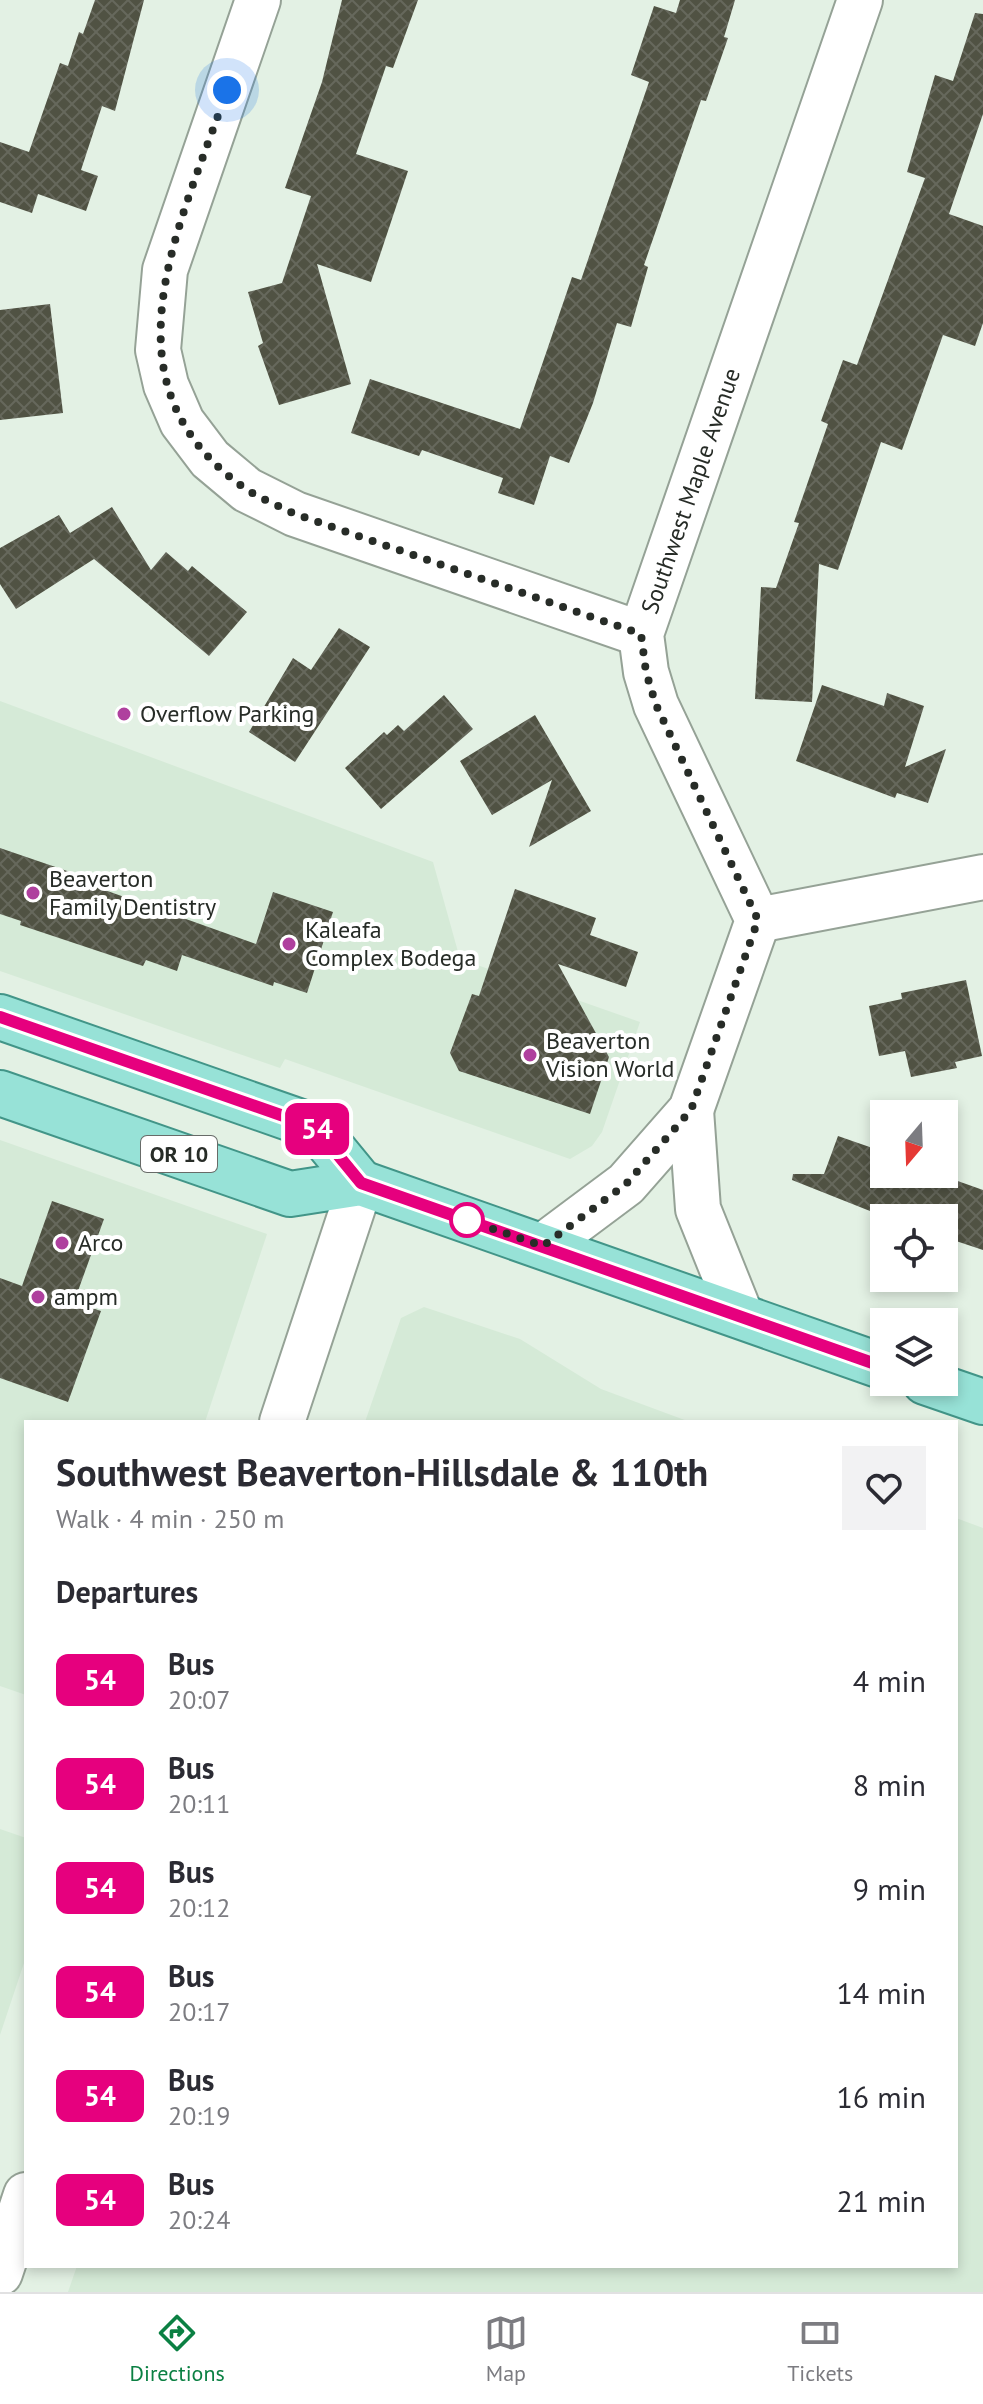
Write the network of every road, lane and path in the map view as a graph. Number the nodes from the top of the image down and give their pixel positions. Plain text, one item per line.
1 (258, 0) edge
2 (860, 0) edge
3 (641, 634) junction
4 (983, 877) edge
5 (758, 920) junction
6 (0, 1017) edge
7 (0, 1093) edge
8 (691, 1110) junction
9 (361, 1183) junction
10 (543, 1246) junction
11 (741, 1316) junction
12 (870, 1362) edge
13 (958, 1393) edge
14 (983, 1402) edge
15 (283, 1420) edge
16 (24, 2201) edge
17 (0, 2273) edge

1 - 3 street
2 - 3 street, Southwest Maple Avenue
3 - 5 street, Southwest Maple Avenue
4 - 5 street
5 - 8 street
6 - 9 main road
7 - 9 main road, OR 10
8 - 10 street
8 - 11 street
9 - 10 main road, OR 10
9 - 15 street
10 - 11 main road, OR 10
11 - 12 main road, OR 10
13 - 14 main road
16 - 17 street

